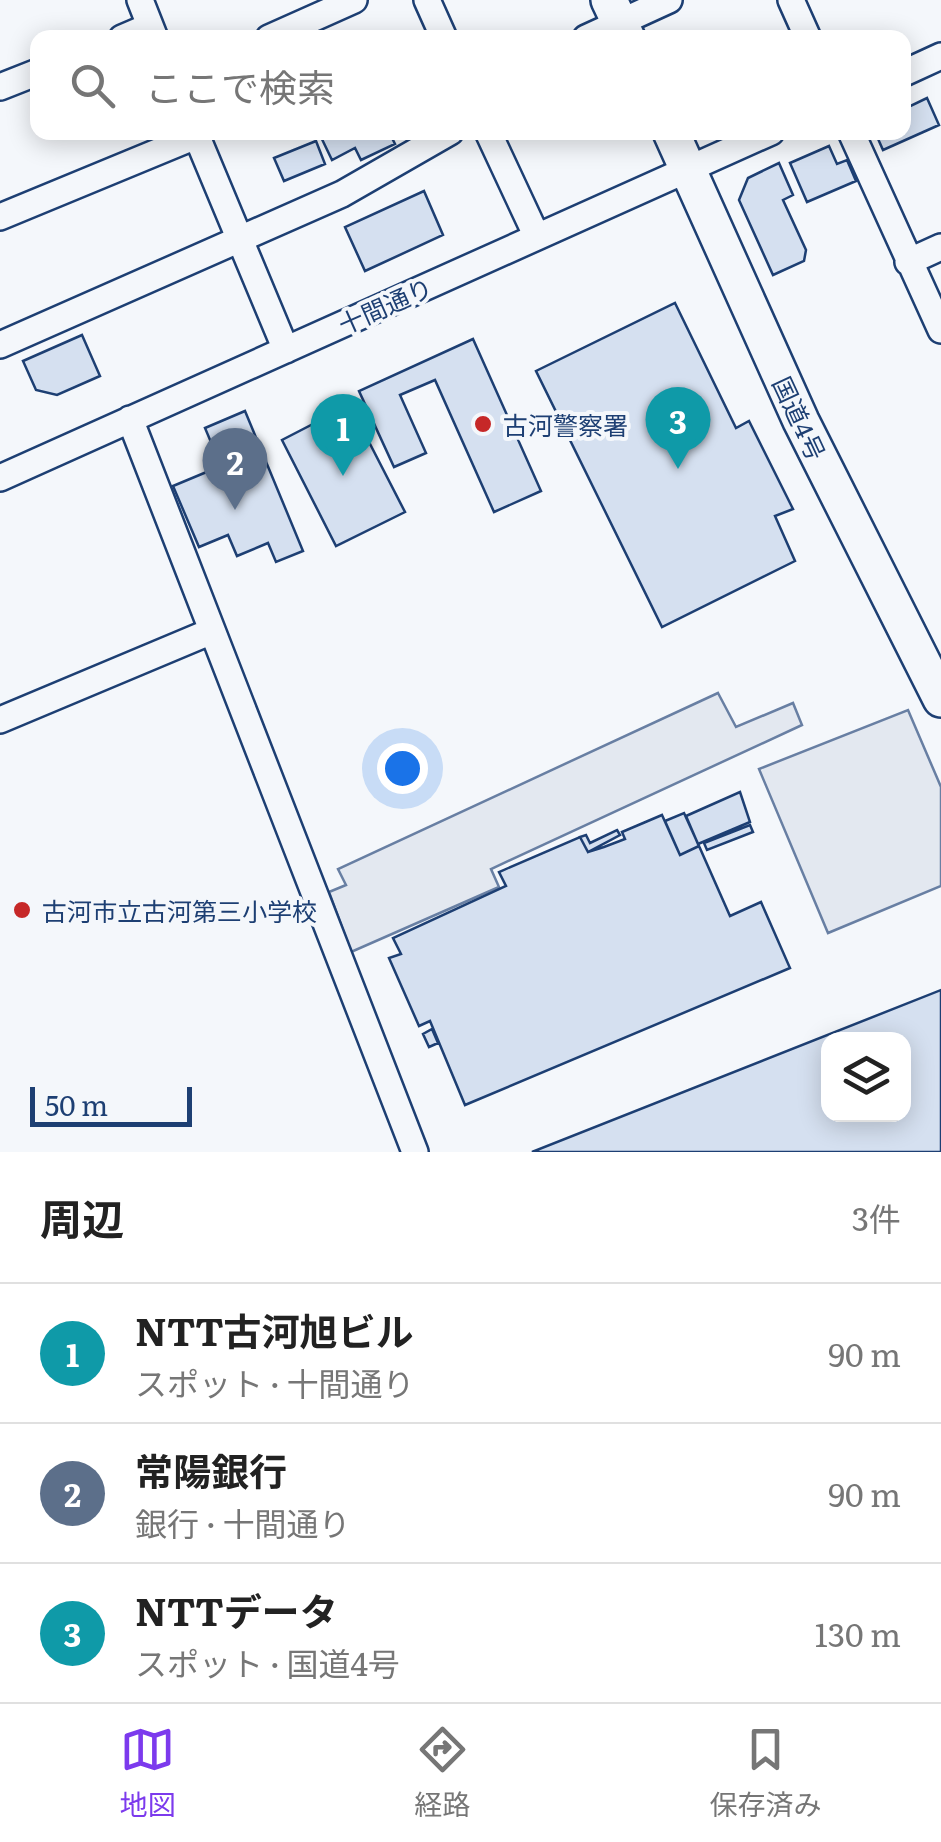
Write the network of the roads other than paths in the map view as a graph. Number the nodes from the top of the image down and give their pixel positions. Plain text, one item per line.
1 (140, 0) edge
2 (354, 0) edge
3 (427, 0) edge
4 (669, 0) edge
5 (791, 0) edge
6 (618, 19) edge
7 (151, 30) edge
8 (287, 30) edge
9 (440, 30) edge
10 (804, 30) edge
11 (941, 56) edge
12 (911, 70) edge
13 (30, 75) edge
14 (0, 87) edge
15 (182, 140) edge
16 (198, 140) edge
17 (438, 140) edge
18 (492, 140) edge
19 (675, 140) edge
20 (754, 140) edge
21 (855, 140) edge
22 (688, 170) junction
23 (0, 216) edge
24 (538, 238) junction
25 (240, 240) junction
26 (941, 247) edge
27 (908, 262) junction
28 (941, 330) edge
29 (0, 345) edge
30 (286, 350) junction
31 (130, 419) junction
32 (0, 478) edge
33 (212, 630) junction
34 (938, 688) edge
35 (0, 720) edge
36 (415, 1152) edge

1 - 7 street
2 - 8 street
3 - 9 street
4 - 6 street
5 - 10 street
11 - 12 street
13 - 14 street
15 - 23 street
16 - 25 street
17 - 25 street
18 - 24 street
19 - 22 highway, 国道4号
20 - 22 street, 十間通り
21 - 27 street
22 - 24 street, 十間通り
22 - 34 highway, 国道4号
24 - 30 street, 十間通り
25 - 29 street
25 - 30 street
26 - 27 street
27 - 28 street
30 - 31 street, 十間通り
31 - 32 street, 十間通り
31 - 33 street
33 - 35 street
33 - 36 street

